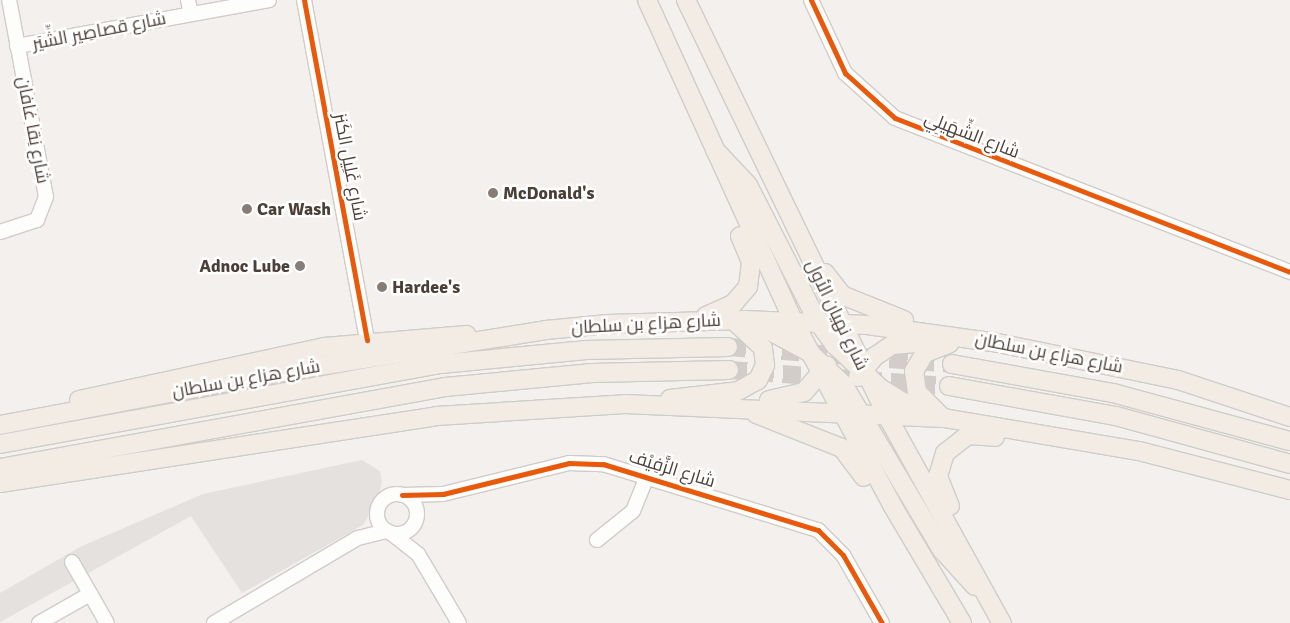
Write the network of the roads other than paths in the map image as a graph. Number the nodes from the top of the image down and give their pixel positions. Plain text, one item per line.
1 (9, 0) edge
2 (269, 0) edge
3 (304, 0) edge
4 (647, 0) edge
5 (686, 0) edge
6 (811, 0) edge
7 (190, 7) edge
8 (17, 46) junction
9 (711, 147) junction
10 (735, 199) junction
11 (0, 232) edge
12 (810, 260) junction
13 (1290, 272) edge
14 (838, 319) junction
15 (737, 320) junction
16 (690, 321) junction
17 (794, 322) junction
18 (818, 322) junction
19 (514, 336) junction
20 (367, 340) junction
21 (956, 340) junction
22 (835, 345) junction
23 (728, 347) tunnel mouth
24 (809, 352) junction
25 (952, 364) tunnel mouth
26 (730, 370) tunnel mouth
27 (824, 371) junction
28 (864, 373) junction
29 (949, 386) tunnel mouth
30 (850, 393) junction
31 (656, 404) junction
32 (681, 405) junction
33 (849, 414) junction
34 (886, 414) junction
35 (926, 416) junction
36 (1290, 417) edge
37 (944, 418) junction
38 (0, 424) edge
39 (1050, 434) junction
40 (1290, 441) edge
41 (0, 444) edge
42 (1290, 464) edge
43 (0, 468) edge
44 (647, 476) junction
45 (0, 483) edge
46 (1290, 490) edge
47 (443, 494) junction
48 (402, 495) junction
49 (892, 505) junction
50 (377, 510) junction
51 (415, 519) junction
52 (389, 532) junction
53 (358, 538) junction
54 (596, 540) dead end
55 (418, 554) junction
56 (966, 557) junction
57 (72, 562) dead end
58 (90, 594) junction
59 (986, 594) junction
60 (40, 623) edge
61 (107, 623) edge
62 (214, 623) edge
63 (459, 623) edge
64 (882, 623) edge
65 (962, 623) edge
66 (1002, 623) edge

1 - 8 street, شارع نِقا غافان
2 - 7 street, شارع قصاصِير الشِّيَر
3 - 20 street, شارع غَلِيل الكَنز
4 - 9 main road
5 - 12 main road, شارع نهيان الأول
6 - 13 street, شارع الشِّهَيلِي
7 - 8 street, شارع قصاصِير الشِّيَر
8 - 11 street, شارع نِقا غافان
9 - 10 main road
9 - 18 main road
10 - 16 main road
10 - 17 main road
12 - 14 main road, شارع نهيان الأول
12 - 21 main road
14 - 18 main road, شارع هزاع بن سلطان
14 - 21 main road, شارع هزاع بن سلطان
14 - 22 main road
14 - 28 main road, شارع نهيان الأول
15 - 16 main road, شارع هزاع بن سلطان
15 - 17 main road, شارع هزاع بن سلطان
15 - 24 main road
15 - 31 main road
16 - 19 main road, شارع هزاع بن سلطان
17 - 18 main road, شارع هزاع بن سلطان
17 - 24 main road
18 - 22 main road
19 - 20 main road
19 - 38 main road, شارع هزاع بن سلطان
20 - 38 main road
21 - 28 main road
21 - 36 main road, شارع هزاع بن سلطان
21 - 37 main road
22 - 27 main road
22 - 28 main road
23 - 41 main road, شارع هزاع بن سلطان
24 - 27 main road
25 - 40 main road, شارع هزاع بن سلطان
26 - 43 main road
27 - 30 main road
27 - 32 main road
27 - 33 main road
28 - 30 main road
28 - 34 main road, شارع نهيان الأول
28 - 35 main road
29 - 42 main road
30 - 33 main road
31 - 32 main road
31 - 45 main road
32 - 33 main road
32 - 49 main road
33 - 34 main road
33 - 49 main road
33 - 59 main road
34 - 35 main road
34 - 56 main road, شارع نهيان الأول
35 - 37 main road
37 - 39 main road
39 - 46 main road
39 - 56 main road
44 - 47 street, شارع الزَّفِيْف
44 - 54 street
44 - 64 street, شارع الزَّفِيْف
47 - 48 street, شارع الزَّفِيْف
47 - 51 street, شارع الزَّفِيْف
48 - 50 street
48 - 51 street
49 - 65 main road
50 - 52 street
50 - 53 street
51 - 52 street
51 - 55 street
52 - 53 street
52 - 55 street
53 - 62 street
55 - 63 street
56 - 59 main road, شارع نهيان الأول
57 - 58 street
58 - 60 street
58 - 61 street
59 - 66 main road, شارع نهيان الأول

